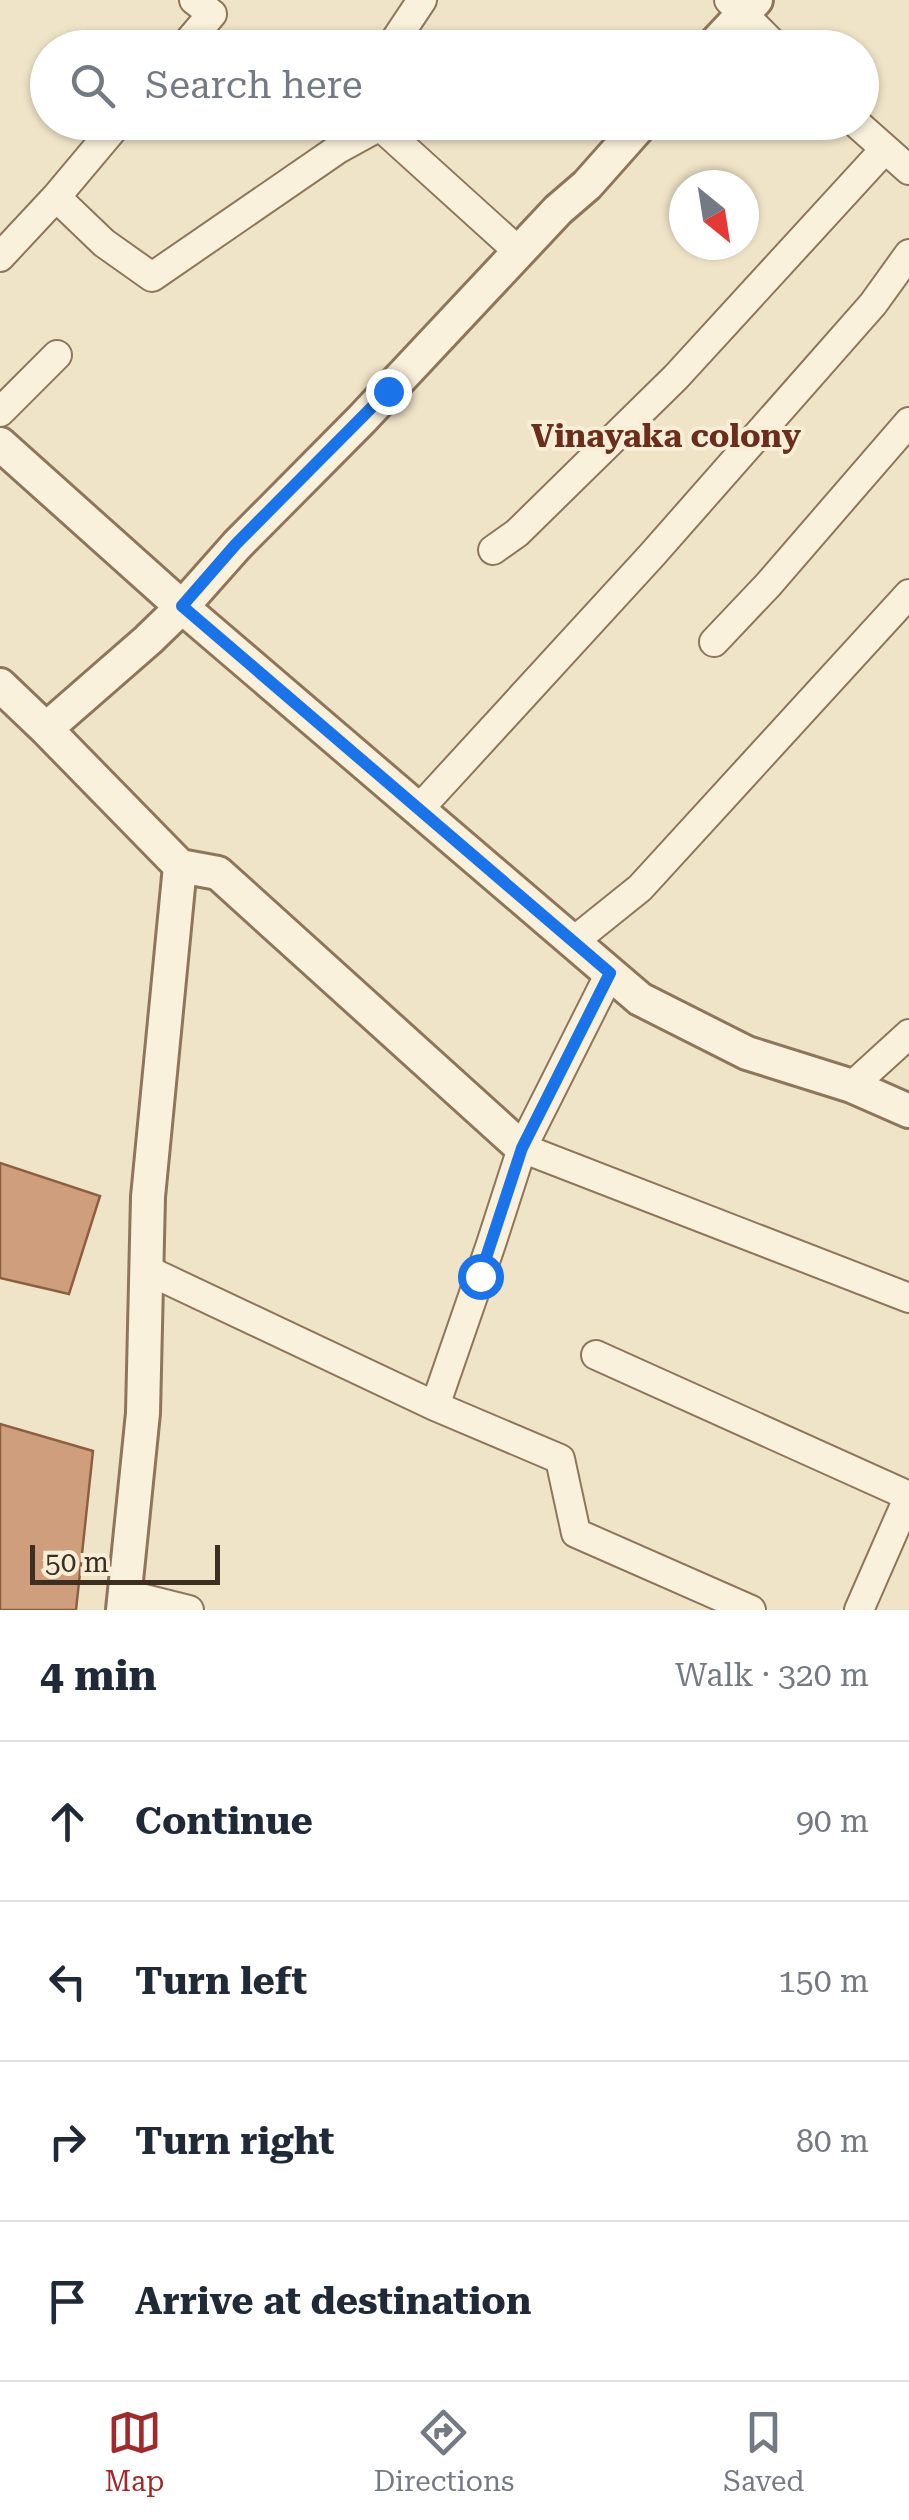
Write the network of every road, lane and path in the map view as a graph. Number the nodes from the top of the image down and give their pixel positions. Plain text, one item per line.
1 (194, 0) edge
2 (422, 0) edge
3 (743, 5) edge
4 (198, 30) edge
5 (402, 30) edge
6 (724, 30) edge
7 (762, 30) edge
8 (104, 140) edge
9 (354, 140) edge
10 (395, 140) edge
11 (627, 140) edge
12 (875, 140) edge
13 (885, 149) junction
14 (909, 170) edge
15 (56, 197) junction
16 (518, 251) junction
17 (909, 254) edge
18 (0, 257) edge
19 (58, 356) dead end
20 (0, 412) edge
21 (909, 422) edge
22 (0, 444) edge
23 (493, 550) dead end
24 (909, 594) edge
25 (182, 606) junction
26 (714, 642) dead end
27 (0, 685) edge
28 (46, 730) junction
29 (420, 808) junction
30 (180, 866) junction
31 (574, 941) junction
32 (610, 973) junction
33 (909, 1034) edge
34 (852, 1086) junction
35 (909, 1111) edge
36 (522, 1148) junction
37 (146, 1270) junction
38 (909, 1298) edge
39 (596, 1356) dead end
40 (435, 1406) junction
41 (909, 1496) edge
42 (124, 1602) edge
43 (189, 1610) edge
44 (752, 1610) edge
45 (859, 1610) edge

1 - 4 street
2 - 5 street
3 - 6 street
3 - 7 street
8 - 15 street
9 - 15 street
10 - 16 street
11 - 16 street
12 - 13 street
13 - 14 street
13 - 23 street
15 - 18 street
16 - 25 street
17 - 29 street
19 - 20 street
21 - 26 street
22 - 25 street
24 - 31 street
25 - 28 street
25 - 29 street
27 - 28 street
28 - 30 street
29 - 31 street
30 - 36 street
30 - 37 street
31 - 32 street
32 - 34 street
32 - 36 street
33 - 34 street
34 - 35 street
36 - 38 street
36 - 40 street
37 - 40 street
37 - 42 street
39 - 41 street
40 - 44 street
41 - 45 street
42 - 43 street

